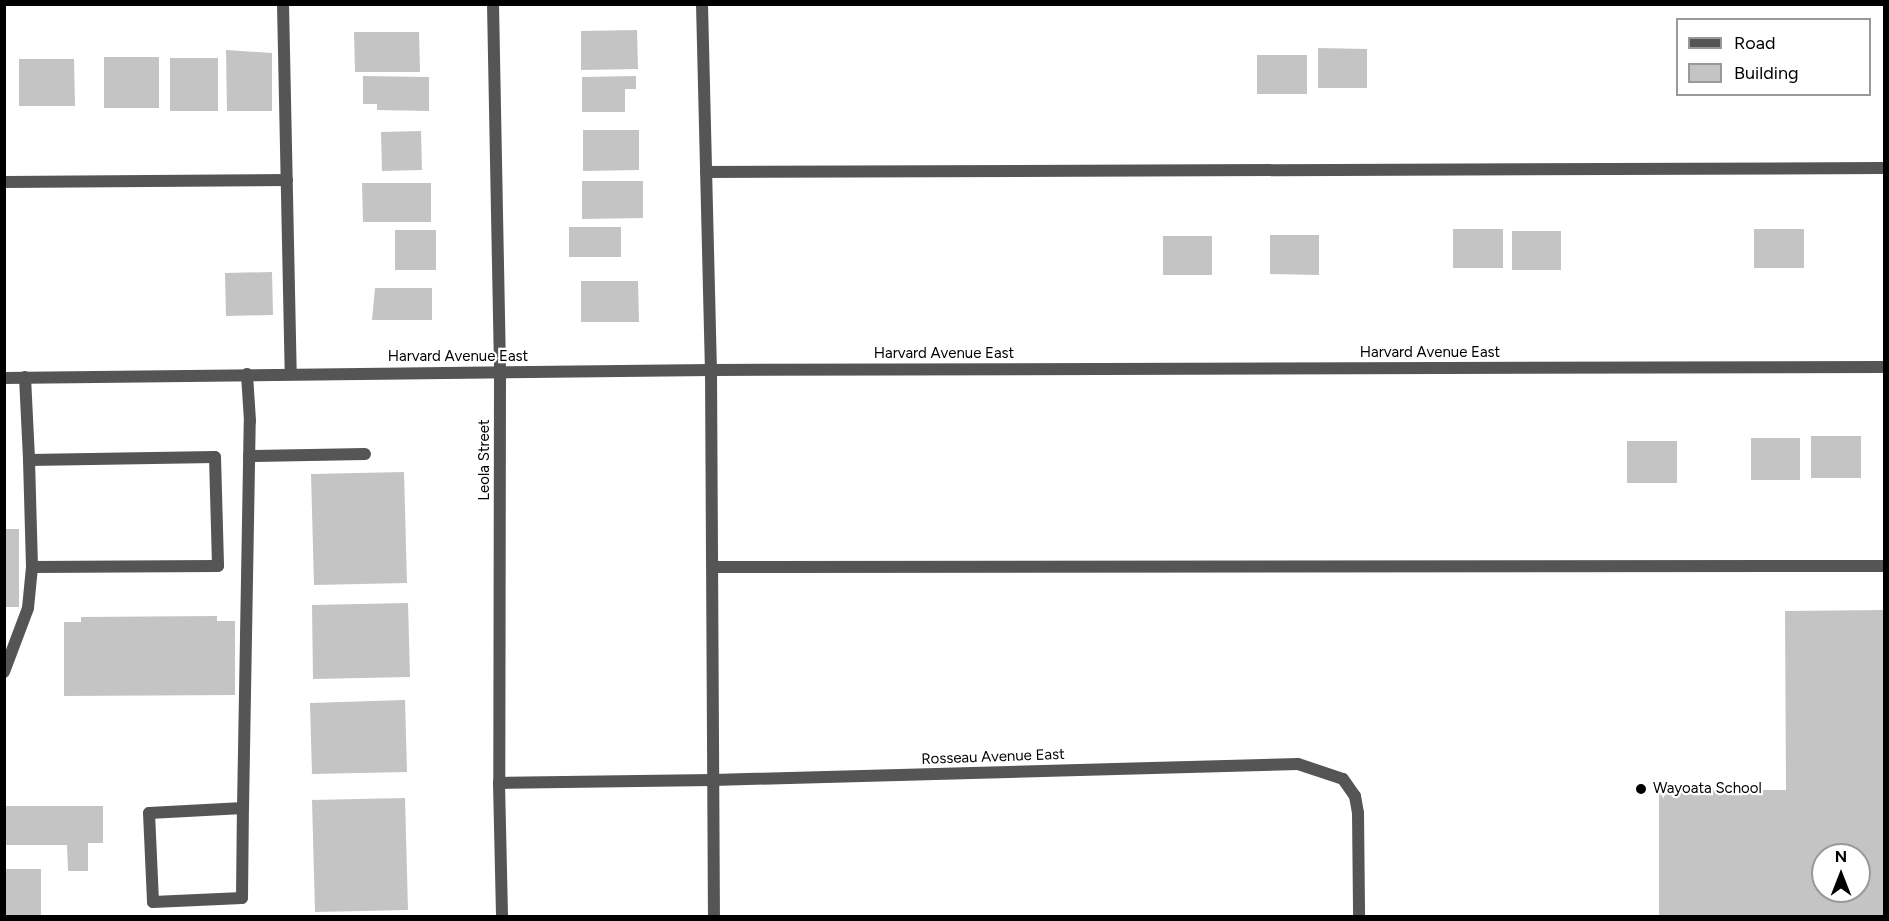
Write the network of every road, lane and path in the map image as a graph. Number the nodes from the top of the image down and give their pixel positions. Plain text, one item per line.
1 (283, 4) edge
2 (493, 4) edge
3 (702, 4) edge
4 (1884, 168) edge
5 (706, 172) junction
6 (286, 180) junction
7 (4, 182) edge
8 (1884, 368) edge
9 (711, 370) junction
10 (500, 372) junction
11 (291, 373) junction
12 (247, 374) junction
13 (25, 377) junction
14 (4, 378) edge
15 (365, 454) dead end
16 (249, 456) junction
17 (29, 460) junction
18 (1884, 566) edge
19 (32, 567) junction
20 (712, 567) junction
21 (4, 672) edge
22 (713, 780) junction
23 (499, 783) junction
24 (243, 808) junction
25 (502, 916) edge
26 (714, 916) edge
27 (1359, 916) edge

1 - 6 street
2 - 10 street, Leola Street
3 - 5 street
4 - 5 street
5 - 9 street
6 - 7 street
6 - 11 street
8 - 9 street, Harvard Avenue East
9 - 10 street, Harvard Avenue East
9 - 20 street
10 - 11 street, Harvard Avenue East
10 - 23 street, Leola Street
11 - 12 street, Harvard Avenue East
12 - 13 street, Harvard Avenue East
12 - 16 street
13 - 14 street, Harvard Avenue East
13 - 17 street
15 - 16 street
16 - 24 street
17 - 19 street
17 - 19 street
18 - 20 street
19 - 21 street
20 - 22 street
22 - 23 street, Rosseau Avenue East
22 - 26 street
22 - 27 street, Rosseau Avenue East
23 - 25 street, Leola Street
24 - 24 street

